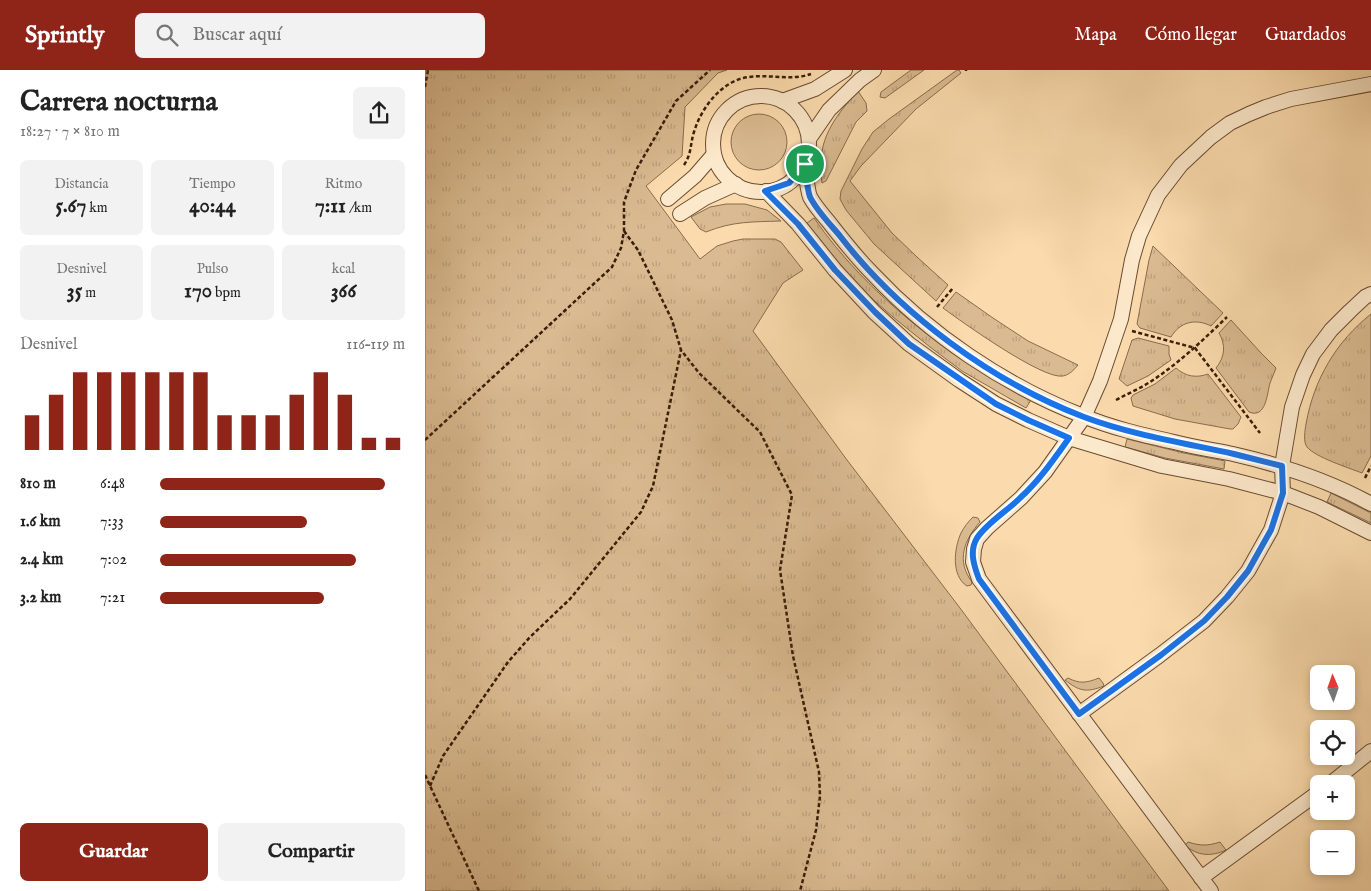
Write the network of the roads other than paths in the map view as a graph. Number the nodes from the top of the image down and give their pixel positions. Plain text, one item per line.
1 (845, 70) edge
2 (874, 70) edge
3 (1371, 84) edge
4 (783, 101) junction
5 (809, 139) junction
6 (714, 154) junction
7 (805, 164) junction
8 (736, 184) junction
9 (765, 191) junction
10 (668, 199) dead end
11 (680, 214) dead end
12 (1371, 294) edge
13 (1084, 417) junction
14 (1069, 438) junction
15 (1282, 466) junction
16 (1283, 493) junction
17 (1371, 504) edge
18 (1371, 533) edge
19 (1079, 714) junction
20 (1371, 751) edge
21 (1341, 775) edge
22 (1310, 799) edge
23 (1201, 878) junction
24 (1211, 891) edge

1 - 4 street
2 - 5 street
3 - 13 street
4 - 5 street
4 - 6 street
5 - 7 street
6 - 8 street
6 - 10 street
7 - 9 street
7 - 13 street
8 - 9 street
8 - 11 street
9 - 14 street
12 - 15 street
13 - 14 street
13 - 15 street
14 - 16 street
14 - 19 street
15 - 16 street
15 - 17 street
16 - 18 street
16 - 19 street
19 - 23 street
20 - 21 street
22 - 23 street
23 - 24 street

